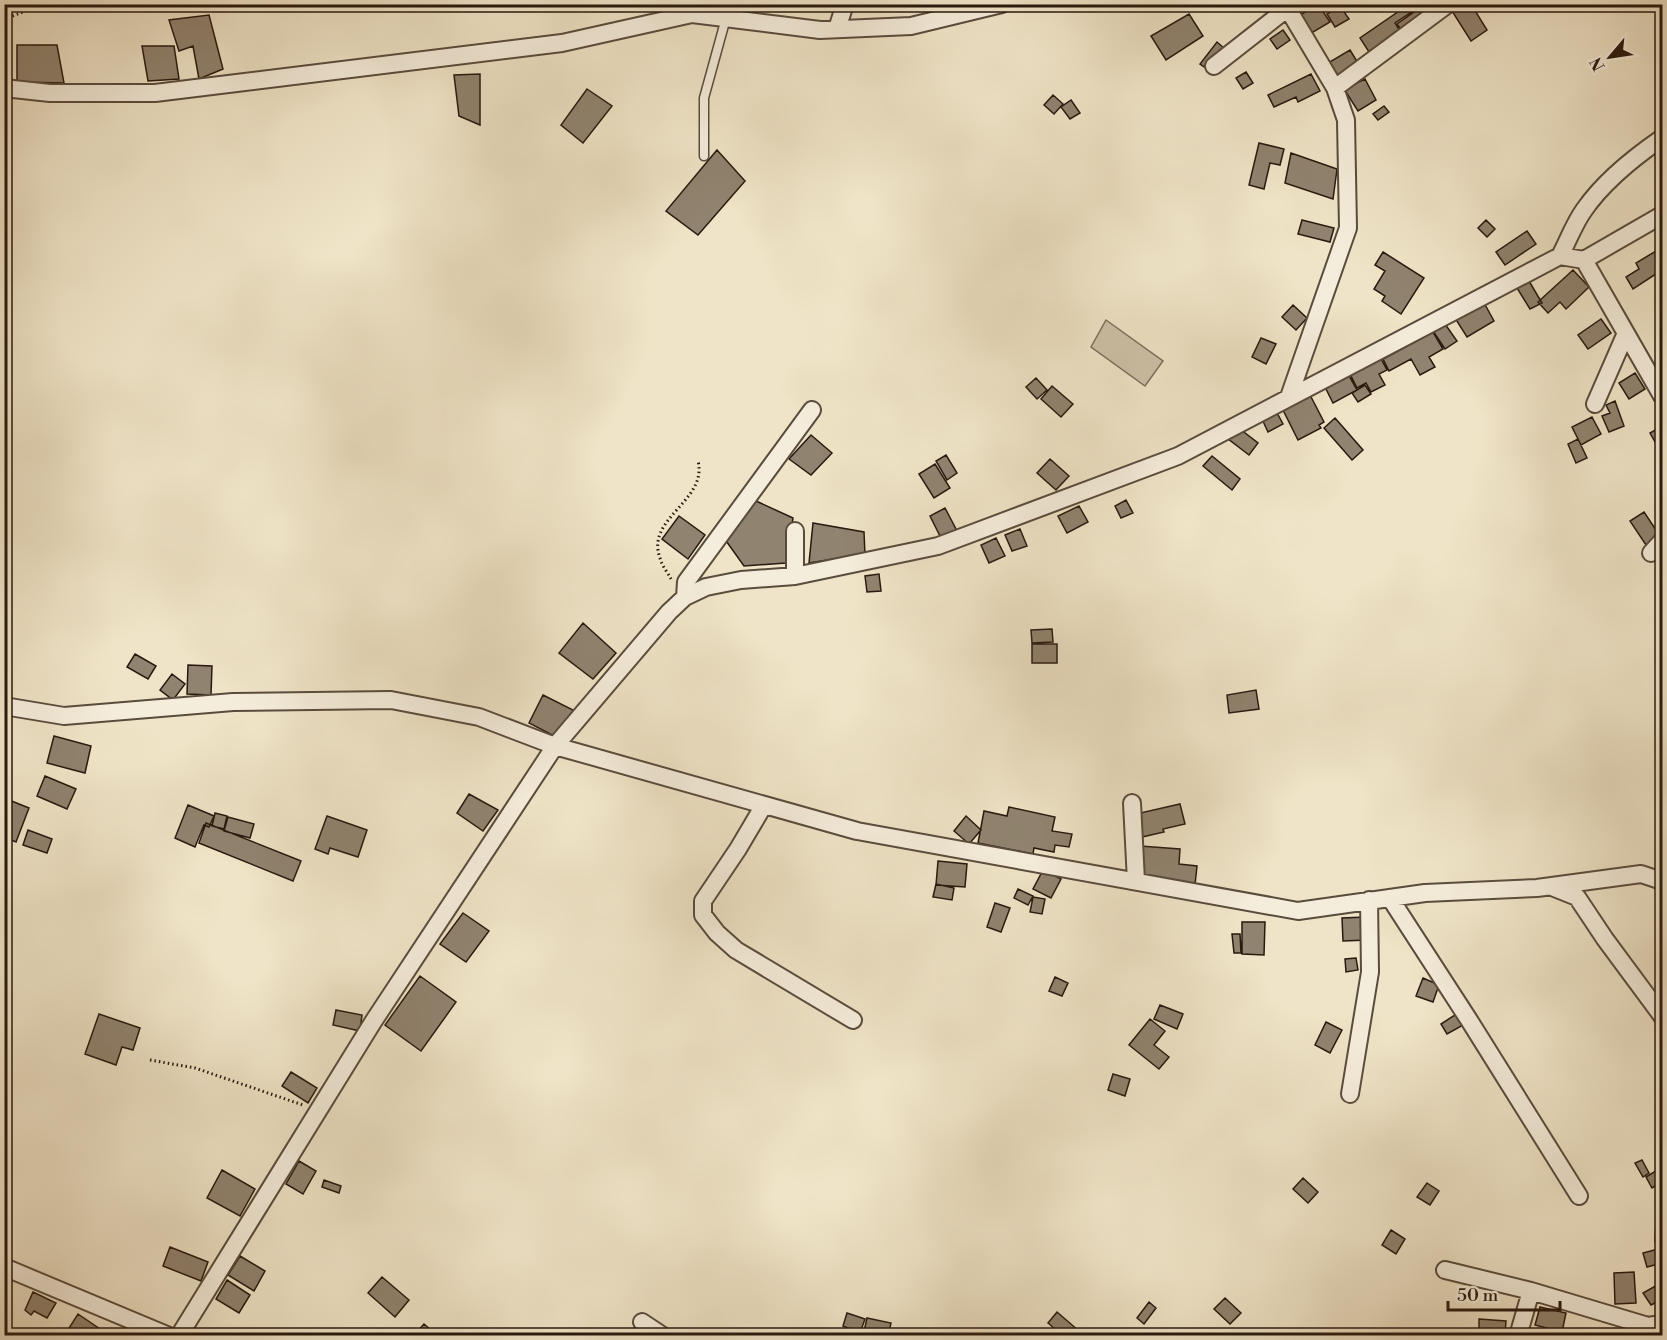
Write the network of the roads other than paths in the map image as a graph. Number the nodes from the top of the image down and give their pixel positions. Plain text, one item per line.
1 (845, 4) edge
2 (1002, 4) edge
3 (1448, 4) edge
4 (1288, 6) edge
5 (691, 9) edge
6 (726, 18) junction
7 (837, 29) junction
8 (1214, 66) dead end
9 (4, 88) edge
10 (1335, 88) junction
11 (1662, 138) edge
12 (704, 156) dead end
13 (1662, 215) edge
14 (1560, 256) junction
15 (1584, 260) junction
16 (1626, 333) junction
17 (1657, 372) edge
18 (1662, 396) edge
19 (1289, 398) junction
20 (1595, 404) dead end
21 (812, 410) dead end
22 (795, 531) dead end
23 (795, 576) junction
24 (685, 597) junction
25 (4, 706) edge
26 (555, 746) junction
27 (1132, 803) dead end
28 (764, 805) junction
29 (1136, 881) junction
30 (1662, 881) edge
31 (1552, 886) junction
32 (1390, 898) junction
33 (1369, 900) junction
34 (1662, 1016) edge
35 (853, 1020) dead end
36 (1350, 1094) dead end
37 (1579, 1196) dead end
38 (4, 1267) edge
39 (1445, 1270) dead end
40 (1531, 1291) junction
41 (642, 1322) dead end
42 (1662, 1324) edge
43 (169, 1335) edge
44 (179, 1335) edge
45 (663, 1335) edge
46 (1518, 1335) edge

1 - 7 street
2 - 7 street
3 - 10 street
4 - 8 street
4 - 10 street
5 - 6 street
5 - 9 street
6 - 7 street
6 - 12 lane
10 - 19 street
11 - 14 street
13 - 15 street
14 - 15 street
14 - 19 street
15 - 16 street
16 - 17 street
16 - 20 street
17 - 18 street
19 - 23 street
21 - 24 street
22 - 23 street
23 - 24 street
24 - 26 street
25 - 26 street
26 - 28 street
26 - 44 street
27 - 29 street
28 - 29 street
28 - 35 street
29 - 33 street
30 - 31 street
31 - 32 street
31 - 34 street
32 - 33 street
32 - 37 street
33 - 36 street
38 - 43 street
39 - 40 street
40 - 42 street
40 - 46 street
41 - 45 street

